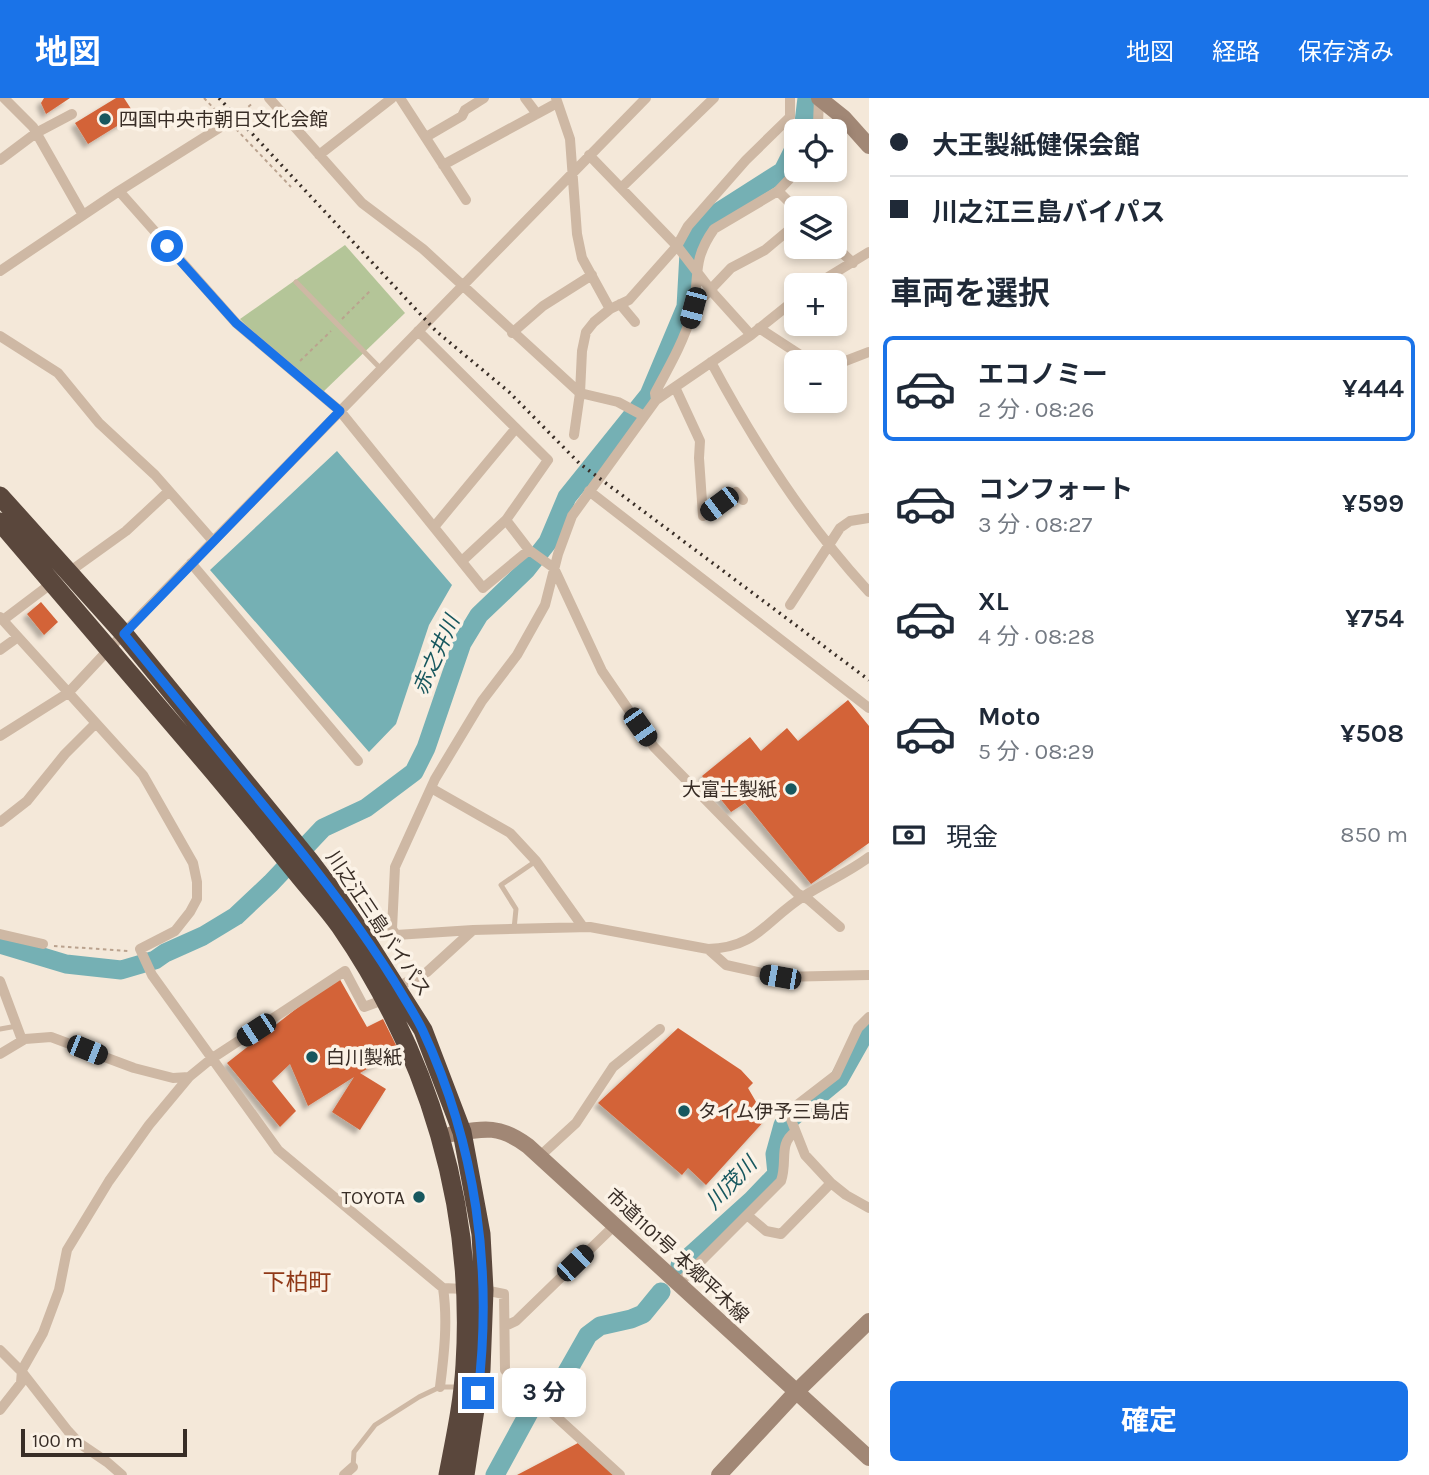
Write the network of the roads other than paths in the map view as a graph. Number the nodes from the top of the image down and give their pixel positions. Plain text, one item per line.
1 (4, 98) edge
2 (269, 98) edge
3 (392, 98) edge
4 (400, 98) edge
5 (484, 98) edge
6 (525, 98) edge
7 (646, 98) edge
8 (714, 98) edge
9 (790, 98) edge
10 (819, 98) edge
11 (556, 101) edge
12 (72, 114) dead end
13 (537, 114) junction
14 (818, 119) edge
15 (229, 121) road end
16 (36, 133) junction
17 (426, 137) junction
18 (869, 146) edge
19 (319, 155) junction
20 (589, 155) junction
21 (0, 160) edge
22 (443, 165) junction
23 (572, 172) junction
24 (788, 182) edge
25 (621, 188) junction
26 (119, 191) junction
27 (778, 191) junction
28 (784, 197) edge
29 (466, 200) dead end
30 (83, 215) junction
31 (784, 235) edge
32 (680, 250) junction
33 (869, 252) edge
34 (847, 257) edge
35 (853, 263) junction
36 (695, 269) junction
37 (0, 271) edge
38 (836, 273) edge
39 (593, 275) junction
40 (296, 282) dead end
41 (463, 285) junction
42 (711, 289) junction
43 (615, 307) junction
44 (693, 308) junction
45 (784, 309) edge
46 (635, 323) dead end
47 (418, 331) junction
48 (755, 332) junction
49 (512, 333) junction
50 (0, 336) edge
51 (789, 350) edge
52 (869, 352) edge
53 (847, 360) edge
54 (711, 362) junction
55 (381, 369) junction
56 (675, 387) junction
57 (580, 393) junction
58 (656, 400) junction
59 (340, 411) junction
60 (642, 414) junction
61 (516, 428) junction
62 (573, 435) dead end
63 (169, 491) junction
64 (589, 491) junction
65 (0, 496) edge
66 (743, 500) dead end
67 (869, 518) edge
68 (506, 520) junction
69 (0, 523) edge
70 (434, 527) junction
71 (213, 541) junction
72 (828, 545) junction
73 (531, 551) junction
74 (462, 561) junction
75 (191, 563) junction
76 (550, 565) junction
77 (69, 572) junction
78 (52, 583) junction
79 (869, 592) edge
80 (790, 605) dead end
81 (1, 618) edge
82 (124, 634) junction
83 (18, 637) junction
84 (0, 650) edge
85 (110, 650) junction
86 (68, 693) junction
87 (869, 708) edge
88 (95, 724) junction
89 (0, 736) edge
90 (358, 761) dead end
91 (431, 788) junction
92 (0, 822) edge
93 (275, 832) junction
94 (869, 857) edge
95 (536, 860) junction
96 (803, 897) junction
97 (583, 927) junction
98 (841, 927) dead end
99 (514, 929) junction
100 (474, 930) junction
101 (0, 934) edge
102 (43, 944) road end
103 (708, 949) junction
104 (869, 975) edge
105 (0, 981) edge
106 (391, 993) junction
107 (869, 1017) edge
108 (17, 1026) junction
109 (0, 1029) edge
110 (660, 1029) dead end
111 (22, 1040) junction
112 (0, 1054) edge
113 (211, 1059) junction
114 (189, 1077) junction
115 (792, 1124) junction
116 (462, 1132) junction
117 (440, 1136) junction
118 (540, 1156) junction
119 (831, 1183) junction
120 (869, 1208) edge
121 (747, 1215) junction
122 (615, 1225) junction
123 (678, 1284) junction
124 (443, 1288) junction
125 (474, 1290) junction
126 (869, 1321) edge
127 (505, 1326) junction
128 (0, 1350) edge
129 (22, 1372) junction
130 (440, 1387) junction
131 (463, 1387) junction
132 (796, 1392) junction
133 (0, 1410) edge
134 (869, 1458) edge
135 (353, 1467) joint
136 (118, 1474) edge
137 (344, 1475) edge
138 (448, 1475) edge
139 (465, 1475) edge
140 (620, 1475) edge
141 (719, 1475) edge

1 - 16 street
2 - 19 street
3 - 19 street
4 - 17 street
5 - 17 street
6 - 13 street
7 - 20 street
8 - 25 street
9 - 32 street
10 - 14 street
10 - 18 street
11 - 13 street
11 - 23 street
12 - 16 street
13 - 22 street
15 - 26 street
16 - 21 street
16 - 30 street
17 - 22 street
19 - 41 street
20 - 23 street
20 - 25 street
22 - 29 street
23 - 39 street
23 - 41 street
24 - 27 street
25 - 32 street
26 - 30 street
26 - 59 street
27 - 28 street
27 - 36 street
30 - 37 street
31 - 42 street
32 - 36 street
32 - 43 street
33 - 35 street
34 - 35 street
35 - 38 street
36 - 42 street
36 - 44 street
39 - 43 street
39 - 49 street
40 - 55 lane
41 - 47 street
41 - 49 street
42 - 44 street
42 - 48 street
43 - 46 street
43 - 57 street
44 - 58 street
45 - 48 street
47 - 55 street
47 - 61 street
48 - 51 street
48 - 54 street
49 - 57 street
50 - 63 street
52 - 53 street
54 - 56 street
54 - 72 street
55 - 59 street
56 - 58 street
56 - 66 street
57 - 60 street
57 - 62 street
58 - 60 street
59 - 70 street
59 - 71 street
60 - 64 street
61 - 68 street
61 - 70 street
63 - 71 street
63 - 77 street
64 - 76 street
64 - 87 street
65 - 77 highway, 川之江三島バイパス
67 - 72 street
68 - 73 street
68 - 74 street
69 - 78 highway, 川之江三島バイパス
70 - 74 street
71 - 75 street
72 - 79 street
72 - 80 street
73 - 74 street
73 - 76 street
75 - 82 street
75 - 90 street
76 - 91 street
76 - 96 street
77 - 82 highway, 川之江三島バイパス
78 - 81 street
78 - 85 highway, 川之江三島バイパス
81 - 83 street
82 - 85 street
82 - 93 highway, 川之江三島バイパス
83 - 84 street
83 - 86 street
85 - 86 street
85 - 93 highway, 川之江三島バイパス
86 - 88 street
86 - 89 street
88 - 92 street
88 - 113 street
91 - 95 street
91 - 100 street
93 - 106 highway, 川之江三島バイパス
94 - 96 street
95 - 97 street
95 - 99 lane
96 - 98 street
96 - 103 street
97 - 99 street
97 - 103 street
99 - 100 street
100 - 106 street
101 - 102 street
103 - 104 street
105 - 108 street
106 - 113 street
106 - 116 highway, 川之江三島バイパス
106 - 117 highway, 川之江三島バイパス
107 - 115 street
108 - 109 lane
108 - 111 street
110 - 118 street
111 - 112 street
111 - 114 street
113 - 114 street
113 - 124 street
114 - 129 street
115 - 119 street
115 - 121 street
116 - 117 street, 市道1101号 本郷平木線
116 - 118 street, 市道1101号 本郷平木線
116 - 125 highway, 川之江三島バイパス
117 - 125 highway, 川之江三島バイパス
118 - 122 street, 市道1101号 本郷平木線
119 - 120 street
119 - 121 street
121 - 123 street
122 - 123 street, 市道1101号 本郷平木線
122 - 127 street
123 - 132 street, 市道1101号 本郷平木線
124 - 125 street
124 - 130 street
125 - 127 street
125 - 131 highway, 川之江三島バイパス
125 - 139 highway, 川之江三島バイパス
126 - 132 street
127 - 140 street
128 - 129 street
129 - 133 street
129 - 136 street
130 - 131 lane
130 - 135 lane
131 - 138 highway, 川之江三島バイパス
132 - 134 street, 市道1101号 本郷平木線
132 - 141 street
135 - 137 street

